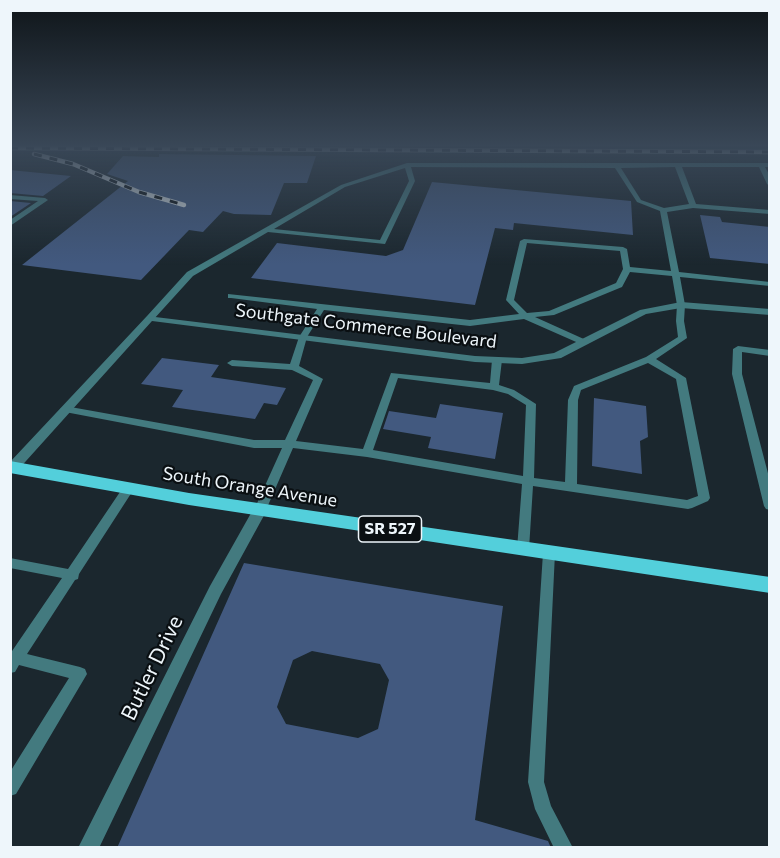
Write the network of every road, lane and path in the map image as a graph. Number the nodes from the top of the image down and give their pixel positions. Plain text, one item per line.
1 (346, 185) edge
2 (410, 185) edge
3 (629, 185) edge
4 (685, 185) edge
5 (10, 197) edge
6 (693, 206) junction
7 (663, 210) junction
8 (770, 212) edge
9 (10, 224) edge
10 (268, 230) junction
11 (627, 269) junction
12 (675, 274) junction
13 (770, 284) edge
14 (231, 296) dead end
15 (681, 305) junction
16 (322, 307) junction
17 (770, 312) edge
18 (525, 316) junction
19 (150, 318) junction
20 (303, 337) junction
21 (583, 342) junction
22 (770, 353) edge
23 (649, 359) junction
24 (497, 360) junction
25 (232, 363) dead end
26 (294, 368) junction
27 (494, 387) junction
28 (65, 409) junction
29 (289, 444) junction
30 (367, 453) junction
31 (11, 467) edge
32 (528, 481) junction
33 (571, 487) junction
34 (128, 489) junction
35 (770, 506) edge
36 (260, 510) junction
37 (523, 549) junction
38 (549, 553) junction
39 (10, 563) edge
40 (73, 575) junction
41 (770, 585) edge
42 (14, 662) edge
43 (10, 788) edge
44 (88, 848) edge
45 (564, 848) edge

1 - 10 lane
2 - 10 lane
3 - 7 lane
4 - 6 lane
5 - 9 lane
6 - 7 lane
6 - 8 lane
7 - 12 lane
10 - 19 lane
11 - 12 lane
11 - 18 lane
11 - 18 lane
12 - 13 lane
12 - 15 lane
14 - 16 lane
15 - 17 street, Southgate Commerce Boulevard
15 - 21 street, Southgate Commerce Boulevard
15 - 23 lane
16 - 18 lane
16 - 20 lane
18 - 21 lane
19 - 20 street, Southgate Commerce Boulevard
19 - 28 street
20 - 24 street, Southgate Commerce Boulevard
20 - 26 lane
21 - 24 street, Southgate Commerce Boulevard
22 - 35 lane
23 - 33 lane
23 - 33 lane
24 - 27 lane
25 - 26 lane
26 - 29 lane
27 - 30 lane
27 - 32 lane
28 - 29 lane
28 - 31 street
29 - 30 lane
29 - 36 lane
30 - 32 lane
31 - 34 main road, South Orange Avenue / SR 527
32 - 33 lane
32 - 37 lane
34 - 36 main road, South Orange Avenue / SR 527
34 - 40 lane
36 - 37 main road, South Orange Avenue / SR 527
36 - 44 street, Butler Drive
37 - 38 main road, South Orange Avenue / SR 527
38 - 41 main road, South Orange Avenue / SR 527
38 - 45 lane
39 - 40 lane
40 - 42 lane
42 - 43 lane

